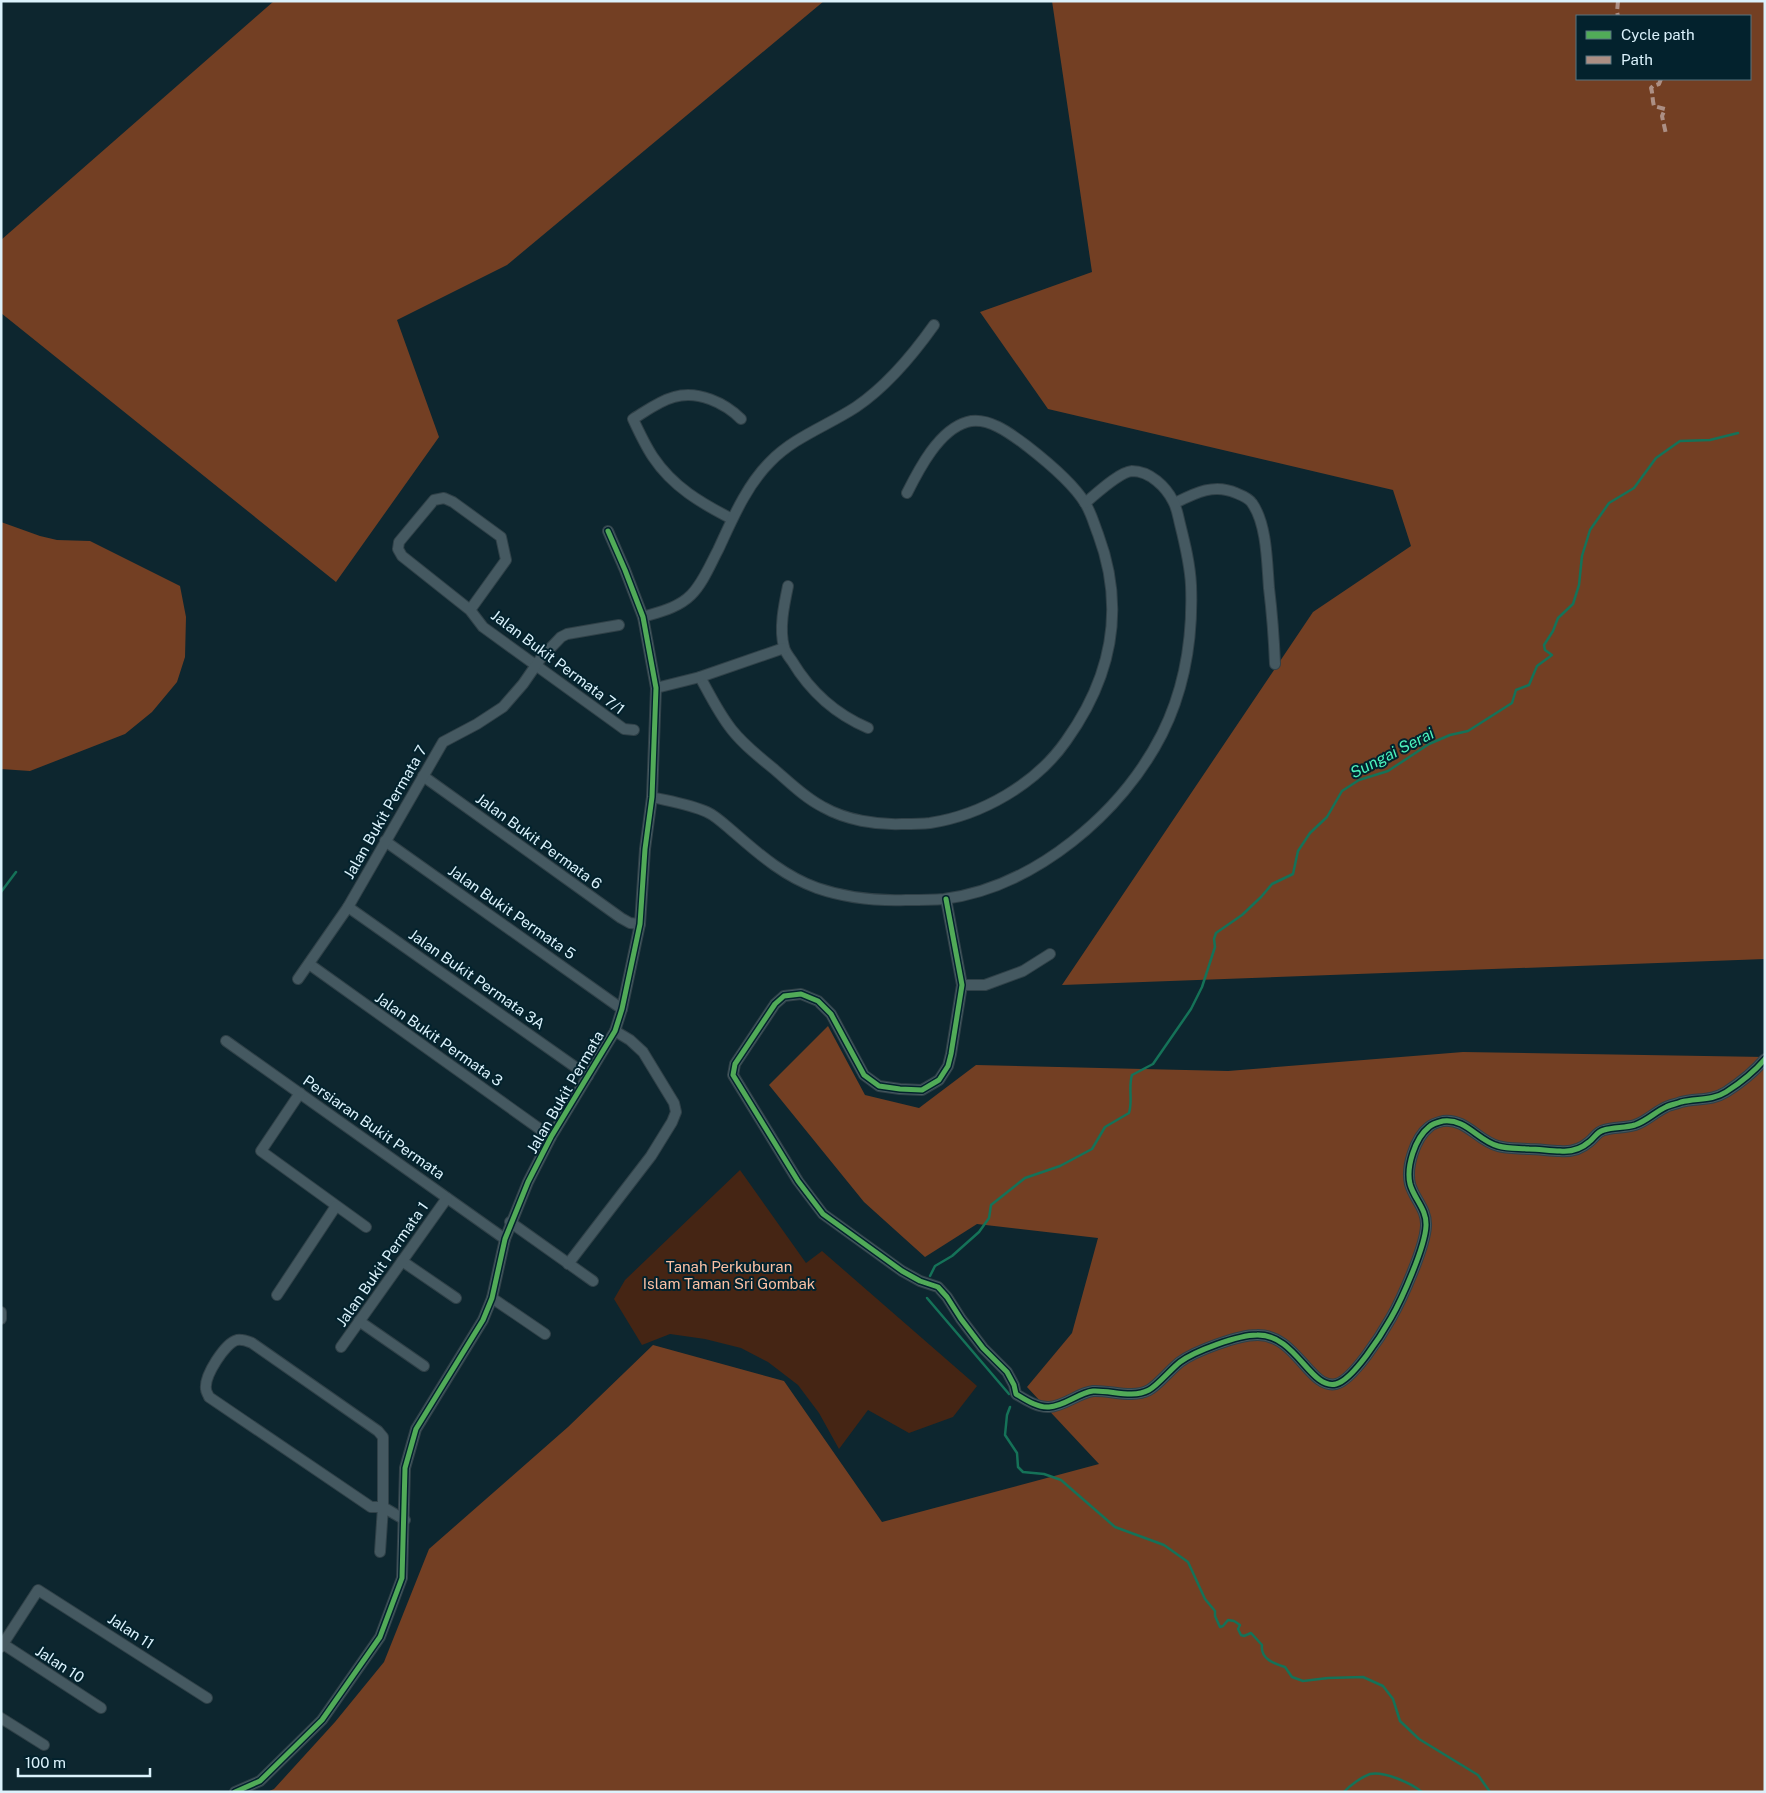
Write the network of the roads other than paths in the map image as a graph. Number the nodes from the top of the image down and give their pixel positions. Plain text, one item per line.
1 (934, 325) dead end
2 (742, 419) dead end
3 (907, 493) dead end
4 (1175, 502) junction
5 (1085, 503) junction
6 (732, 519) junction
7 (608, 531) dead end
8 (788, 586) dead end
9 (470, 610) junction
10 (643, 617) junction
11 (618, 625) dead end
12 (784, 648) junction
13 (1275, 664) dead end
14 (536, 666) junction
15 (700, 677) junction
16 (656, 688) junction
17 (868, 728) dead end
18 (634, 730) dead end
19 (423, 776) junction
20 (652, 797) junction
21 (385, 841) junction
22 (946, 899) junction
23 (348, 907) junction
24 (640, 924) junction
25 (1050, 954) dead end
26 (309, 964) junction
27 (298, 979) dead end
28 (962, 985) junction
29 (622, 1009) junction
30 (615, 1032) junction
31 (226, 1041) dead end
32 (1765, 1059) edge
33 (588, 1076) junction
34 (300, 1093) junction
35 (552, 1137) junction
36 (447, 1198) junction
37 (336, 1206) junction
38 (510, 1222) junction
39 (366, 1227) dead end
40 (505, 1239) junction
41 (402, 1261) junction
42 (568, 1264) junction
43 (593, 1281) dead end
44 (277, 1295) dead end
45 (456, 1298) dead end
46 (492, 1298) junction
47 (1, 1312) edge
48 (1, 1319) edge
49 (359, 1321) junction
50 (545, 1334) dead end
51 (341, 1347) dead end
52 (424, 1366) dead end
53 (383, 1507) junction
54 (405, 1520) junction
55 (380, 1552) dead end
56 (2, 1646) edge
57 (207, 1698) dead end
58 (101, 1708) dead end
59 (1, 1718) edge
60 (44, 1745) dead end
61 (235, 1792) edge

1 - 6 street
2 - 6 street
3 - 5 street
4 - 5 street
4 - 13 street
4 - 22 street
5 - 15 street
6 - 10 street
7 - 10 street, Jalan Bukit Permata
8 - 12 street
9 - 9 street, Jalan Bukit Permata 7/1
9 - 14 street, Jalan Bukit Permata 7/1
10 - 16 street, Jalan Bukit Permata
11 - 14 street, Jalan Bukit Permata 7
12 - 15 street
12 - 17 street
14 - 18 street, Jalan Bukit Permata 7/1
14 - 19 street, Jalan Bukit Permata 7
15 - 16 street
16 - 20 street, Jalan Bukit Permata
19 - 21 street, Jalan Bukit Permata 7
19 - 24 street, Jalan Bukit Permata 6
20 - 22 street
20 - 24 street, Jalan Bukit Permata
21 - 23 street, Jalan Bukit Permata 7
21 - 29 street, Jalan Bukit Permata 5
22 - 28 street
23 - 26 street, Jalan Bukit Permata 7
23 - 33 street, Jalan Bukit Permata 3A
24 - 29 street, Jalan Bukit Permata
25 - 28 street
26 - 27 street, Jalan Bukit Permata 7
26 - 35 street, Jalan Bukit Permata 3
28 - 32 street
29 - 30 street, Jalan Bukit Permata
30 - 33 street, Jalan Bukit Permata
30 - 42 street
31 - 34 street, Persiaran Bukit Permata
33 - 35 street, Jalan Bukit Permata
34 - 36 street, Persiaran Bukit Permata
34 - 37 street
35 - 38 street, Jalan Bukit Permata
36 - 40 street, Persiaran Bukit Permata
36 - 41 street, Jalan Bukit Permata 1
37 - 39 street
37 - 44 street
38 - 40 street, Jalan Bukit Permata
38 - 42 street
40 - 46 street, Jalan Bukit Permata
41 - 45 street
41 - 49 street, Jalan Bukit Permata 1
42 - 43 street
46 - 50 street
46 - 54 street, Jalan Bukit Permata
47 - 48 street
49 - 51 street, Jalan Bukit Permata 1
49 - 52 street
53 - 53 street
53 - 54 street
53 - 55 street
54 - 61 street, Jalan Bukit Permata
56 - 57 street, Jalan 11
56 - 58 street, Jalan 10
59 - 60 street

